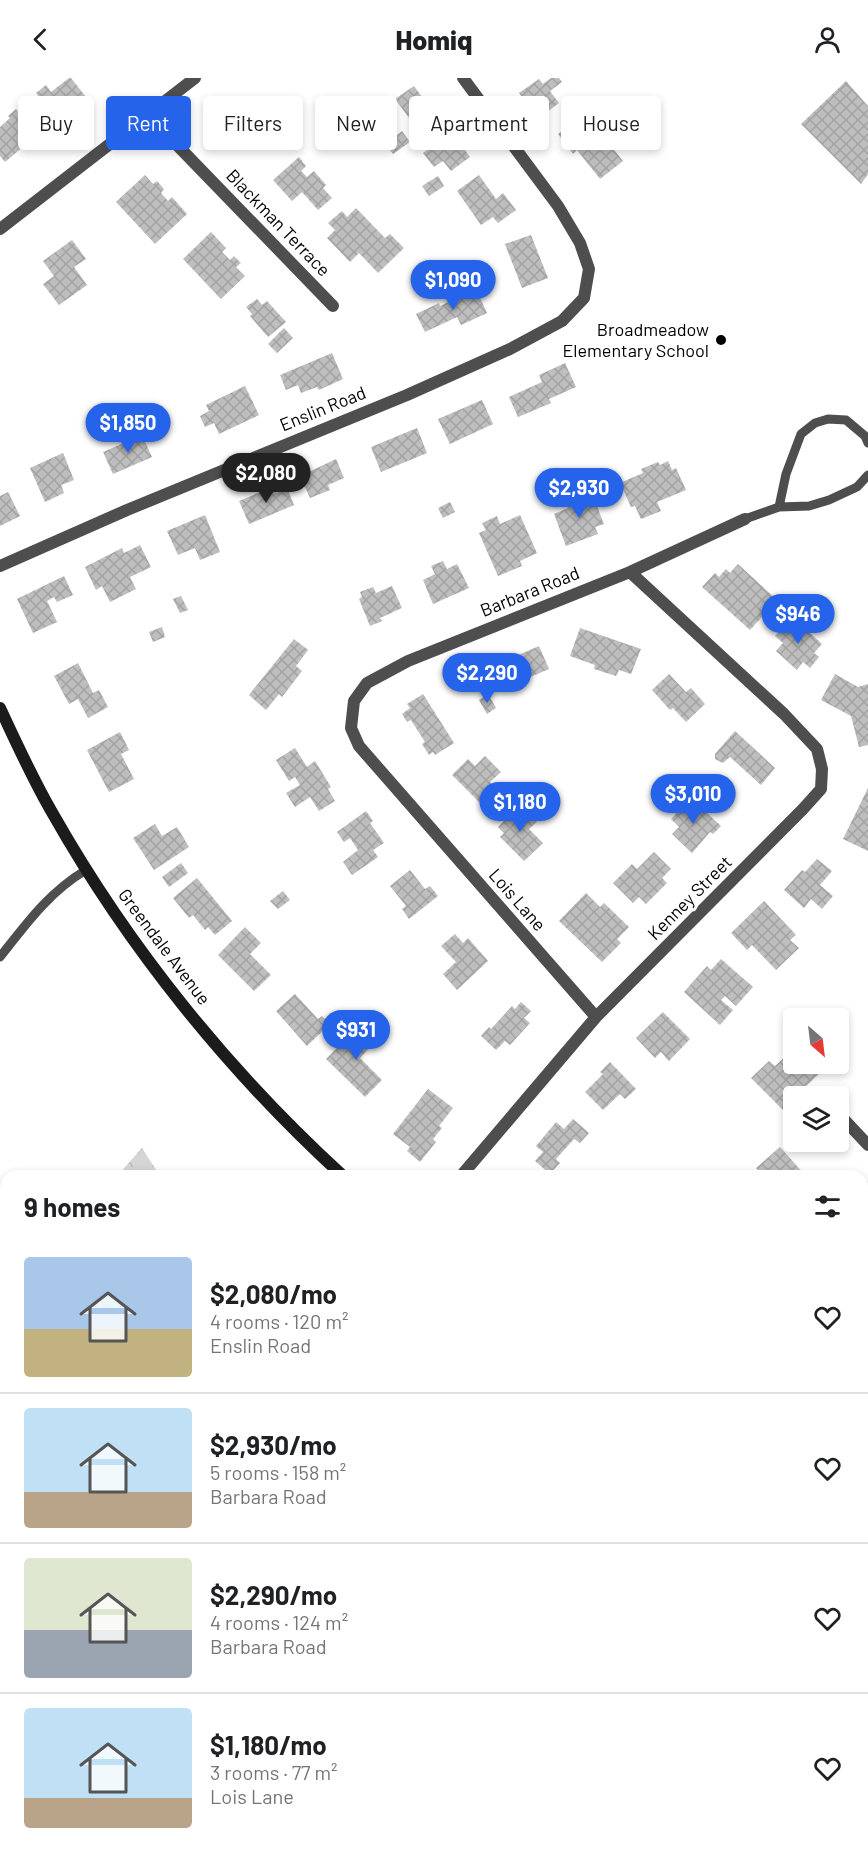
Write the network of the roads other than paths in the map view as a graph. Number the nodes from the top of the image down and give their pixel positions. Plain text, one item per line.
1 (195, 78) edge
2 (463, 78) edge
3 (171, 96) edge
4 (106, 146) edge
5 (182, 150) edge
6 (0, 229) edge
7 (333, 306) dead end
8 (868, 443) edge
9 (868, 475) edge
10 (779, 507) junction
11 (745, 519) joint
12 (0, 566) edge
13 (630, 572) junction
14 (0, 708) edge
15 (352, 720) joint
16 (86, 870) junction
17 (0, 957) edge
18 (596, 1017) junction
19 (849, 1125) edge
20 (868, 1145) edge
21 (337, 1170) edge
22 (465, 1170) edge

1 - 3 street
2 - 12 street, Enslin Road
4 - 6 street
5 - 7 street, Blackman Terrace
8 - 10 lane
9 - 10 lane
10 - 11 lane
11 - 13 street, Barbara Road
13 - 15 street, Barbara Road
13 - 18 street, Kenney Street
14 - 16 main road, Greendale Avenue
15 - 18 street, Lois Lane
16 - 17 lane
16 - 21 main road, Greendale Avenue
18 - 22 street, Kenney Street
19 - 20 street

